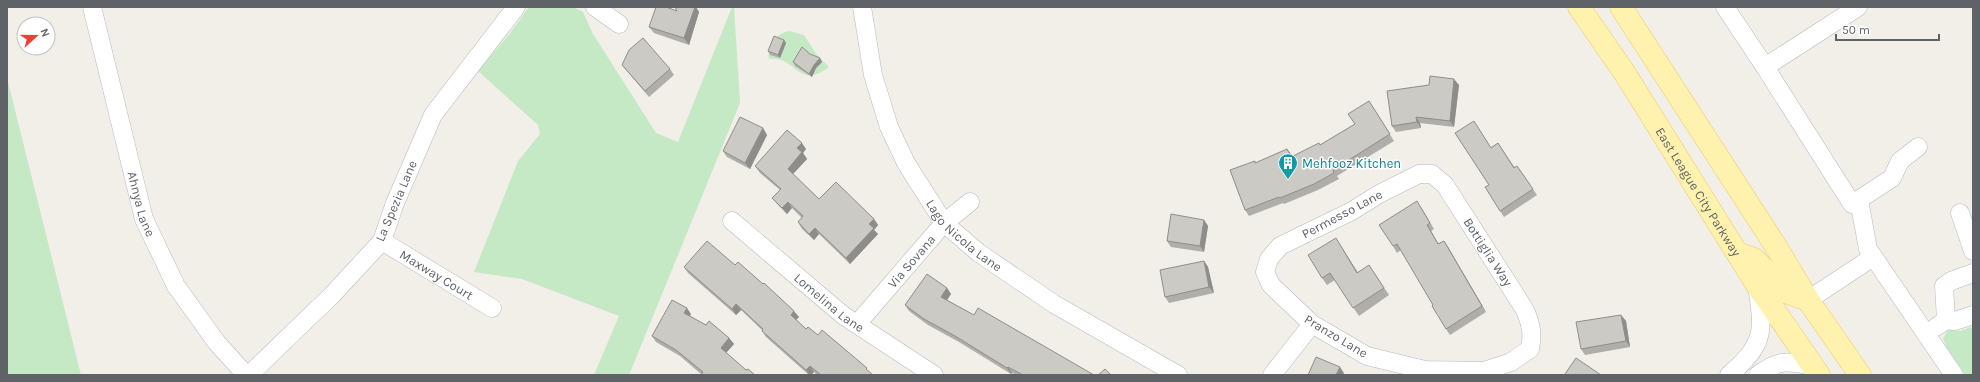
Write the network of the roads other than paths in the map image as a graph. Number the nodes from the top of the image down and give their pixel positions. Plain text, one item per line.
1 (92, 7) edge
2 (516, 7) edge
3 (594, 7) edge
4 (862, 7) edge
5 (1580, 7) edge
6 (1621, 7) edge
7 (1725, 7) edge
8 (1858, 7) edge
9 (619, 24) dead end
10 (1765, 67) junction
11 (1918, 147) dead end
12 (1419, 174) joint
13 (1859, 200) junction
14 (970, 202) dead end
15 (1960, 213) dead end
16 (732, 221) dead end
17 (944, 223) junction
18 (382, 241) junction
19 (1973, 251) edge
20 (1736, 252) junction
21 (1873, 257) junction
22 (1269, 259) joint
23 (1973, 273) edge
24 (1757, 285) junction
25 (1808, 300) junction
26 (492, 308) dead end
27 (1973, 315) edge
28 (1946, 320) junction
29 (857, 324) junction
30 (1312, 324) junction
31 (1925, 334) junction
32 (1530, 349) joint
33 (1816, 371) edge
34 (246, 375) edge
35 (249, 375) edge
36 (934, 375) edge
37 (1178, 375) edge
38 (1272, 375) edge
39 (1728, 375) edge
40 (1758, 375) edge
41 (1860, 375) edge
42 (1954, 375) edge

1 - 34 street, Ahnya Lane
2 - 18 street, La Spezia Lane
3 - 9 street
4 - 17 street, Lago Nicola Lane
5 - 20 main road, East League City Parkway
6 - 25 main road
7 - 10 street
8 - 10 street
10 - 13 street
11 - 13 street
12 - 22 street, Permesso Lane
12 - 32 street, Bottiglia Way
13 - 21 street
14 - 17 street, Via Sovana
15 - 19 street
16 - 29 street, Lomelina Lane
17 - 29 street, Via Sovana
17 - 37 street, Lago Nicola Lane
18 - 26 street, Maxway Court
18 - 35 street, La Spezia Lane
20 - 24 main road, East League City Parkway
20 - 25 main road
21 - 25 street
21 - 31 street
22 - 30 street, Pranzo Lane
23 - 28 street
24 - 33 main road, East League City Parkway
24 - 39 street
25 - 41 main road
27 - 28 street
28 - 31 street
29 - 36 street, Lomelina Lane
30 - 32 street, Pranzo Lane
30 - 38 street
31 - 42 street
33 - 40 street

